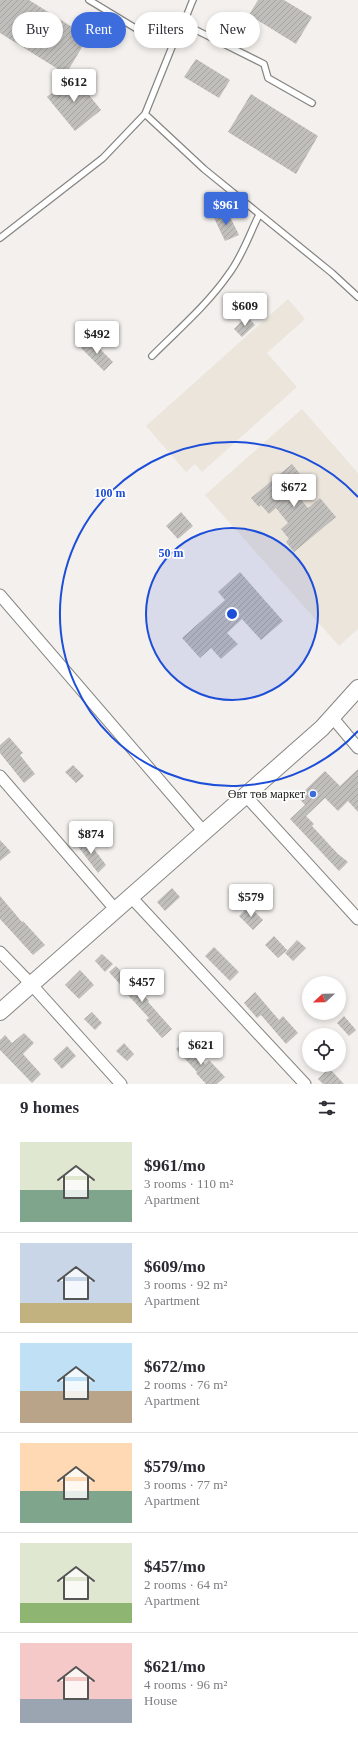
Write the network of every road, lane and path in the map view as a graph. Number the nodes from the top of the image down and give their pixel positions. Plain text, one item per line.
1 (89, 0) edge
2 (193, 0) edge
3 (187, 12) edge
4 (134, 27) edge
5 (198, 31) edge
6 (172, 48) edge
7 (312, 103) dead end
8 (145, 114) junction
9 (259, 214) junction
10 (0, 238) edge
11 (358, 297) edge
12 (152, 356) dead end
13 (0, 595) edge
14 (358, 688) edge
15 (332, 717) junction
16 (358, 748) edge
17 (0, 776) edge
18 (245, 795) junction
19 (204, 832) junction
20 (130, 896) junction
21 (115, 909) junction
22 (358, 919) edge
23 (0, 952) edge
24 (31, 984) junction
25 (0, 1012) edge
26 (121, 1084) edge
27 (305, 1084) edge

1 - 4 lane
2 - 3 lane
5 - 7 lane
6 - 8 lane
8 - 9 lane
8 - 10 lane
9 - 11 lane
9 - 12 lane
13 - 19 street
14 - 15 main road
15 - 16 street
15 - 18 main road
17 - 21 street
18 - 19 main road
18 - 22 street
19 - 20 main road
20 - 21 main road
20 - 27 street
21 - 24 main road
23 - 24 street
24 - 25 main road
24 - 26 street

